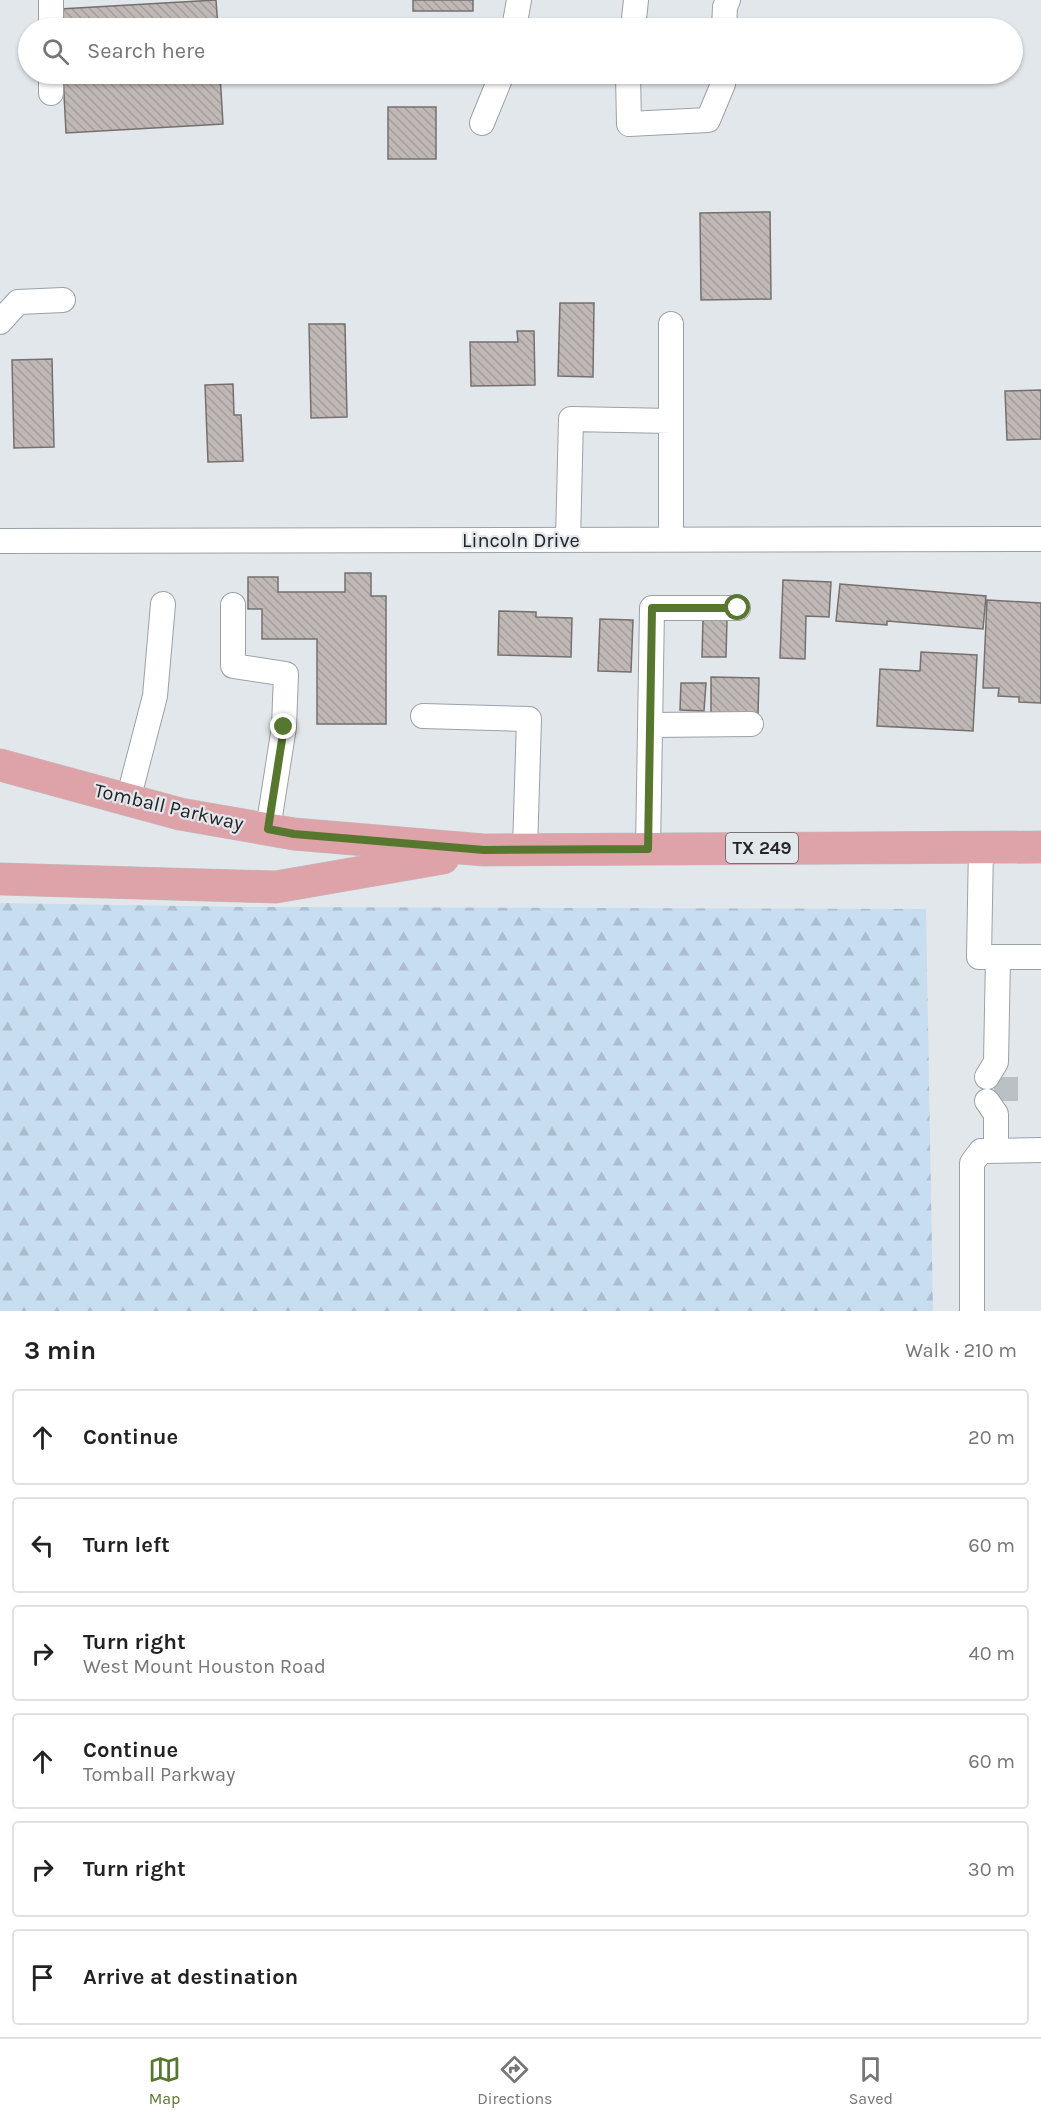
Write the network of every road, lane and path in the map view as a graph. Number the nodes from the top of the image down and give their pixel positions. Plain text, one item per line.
1 (51, 0) edge
2 (519, 0) edge
3 (636, 0) edge
4 (728, 0) edge
5 (51, 18) edge
6 (516, 18) edge
7 (634, 18) edge
8 (724, 18) edge
9 (498, 84) edge
10 (628, 84) edge
11 (723, 84) edge
12 (482, 123) dead end
13 (63, 300) dead end
14 (0, 322) edge
15 (671, 324) dead end
16 (671, 421) junction
17 (671, 539) junction
18 (1041, 539) edge
19 (568, 540) junction
20 (0, 541) edge
21 (163, 604) dead end
22 (233, 605) dead end
23 (738, 608) dead end
24 (423, 716) dead end
25 (751, 724) dead end
26 (651, 725) junction
27 (0, 765) edge
28 (128, 800) junction
29 (268, 829) junction
30 (981, 847) junction
31 (1041, 847) edge
32 (648, 849) junction
33 (484, 850) junction
34 (525, 850) junction
35 (0, 879) edge
36 (998, 957) junction
37 (1041, 957) edge
38 (996, 1150) junction
39 (1041, 1150) edge
40 (972, 1311) edge

1 - 5 street
2 - 6 street
3 - 7 street
4 - 8 street
9 - 12 street
10 - 11 street
13 - 14 street
15 - 16 street
16 - 17 street
16 - 19 street
17 - 18 street, Lincoln Drive
17 - 19 street, Lincoln Drive
19 - 20 street, Lincoln Drive
21 - 28 street
22 - 29 street
23 - 26 street
24 - 34 street
25 - 26 street
26 - 32 street
27 - 28 main road, Tomball Parkway / TX 249
28 - 29 main road, Tomball Parkway / TX 249
29 - 33 main road, Tomball Parkway / TX 249
30 - 31 main road, TX 249
30 - 32 main road, TX 249
30 - 36 street
32 - 34 main road, TX 249
33 - 34 main road, TX 249
33 - 35 main road
36 - 37 street
36 - 38 street
38 - 39 street
38 - 40 street

